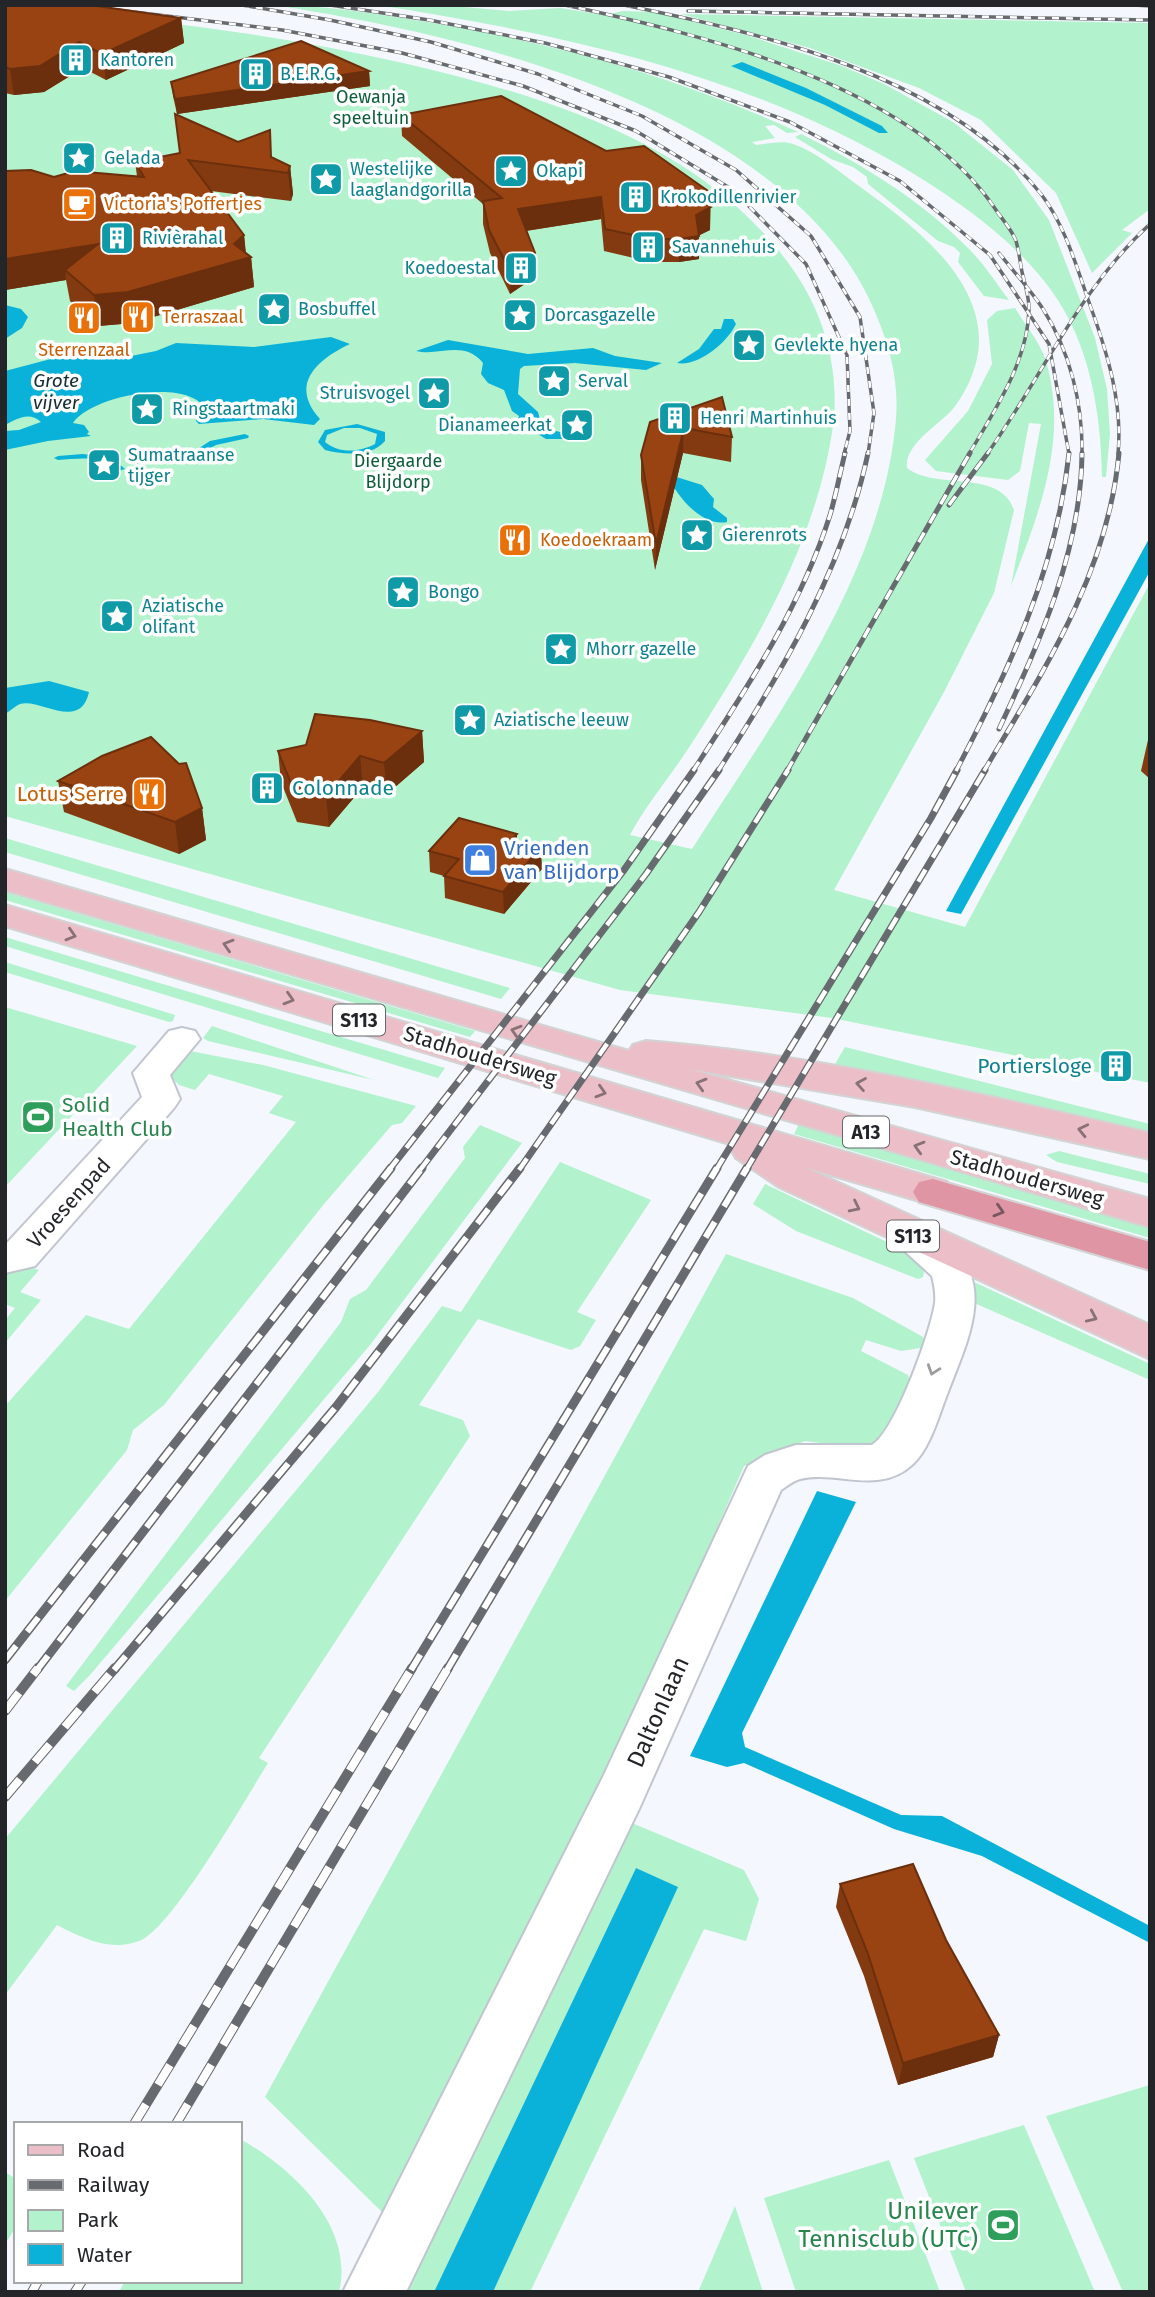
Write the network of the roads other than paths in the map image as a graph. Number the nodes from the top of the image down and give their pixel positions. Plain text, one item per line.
1 (5, 879) edge
2 (5, 915) edge
3 (182, 1039) dead end
4 (582, 1050) junction
5 (713, 1125) junction
6 (1150, 1146) edge
7 (933, 1192) joint
8 (1150, 1213) edge
9 (911, 1234) junction
10 (1150, 1256) edge
11 (5, 1259) edge
12 (1150, 1343) edge
13 (374, 2292) edge

4 -> 1 main road, Stadhoudersweg / S113
2 -> 5 main road, Stadhoudersweg / S113
3 - 11 street, Vroesenpad
6 -> 4 main road, Stadhoudersweg / S113
8 -> 4 main road, Stadhoudersweg / A13
5 - 7 main road, Stadhoudersweg / A13
5 -> 9 main road, Stadhoudersweg / S113
7 -> 10 highway, Stadhoudersweg / A13
9 -> 12 main road, Stadhoudersweg / S113
9 -> 13 street, Daltonlaan

